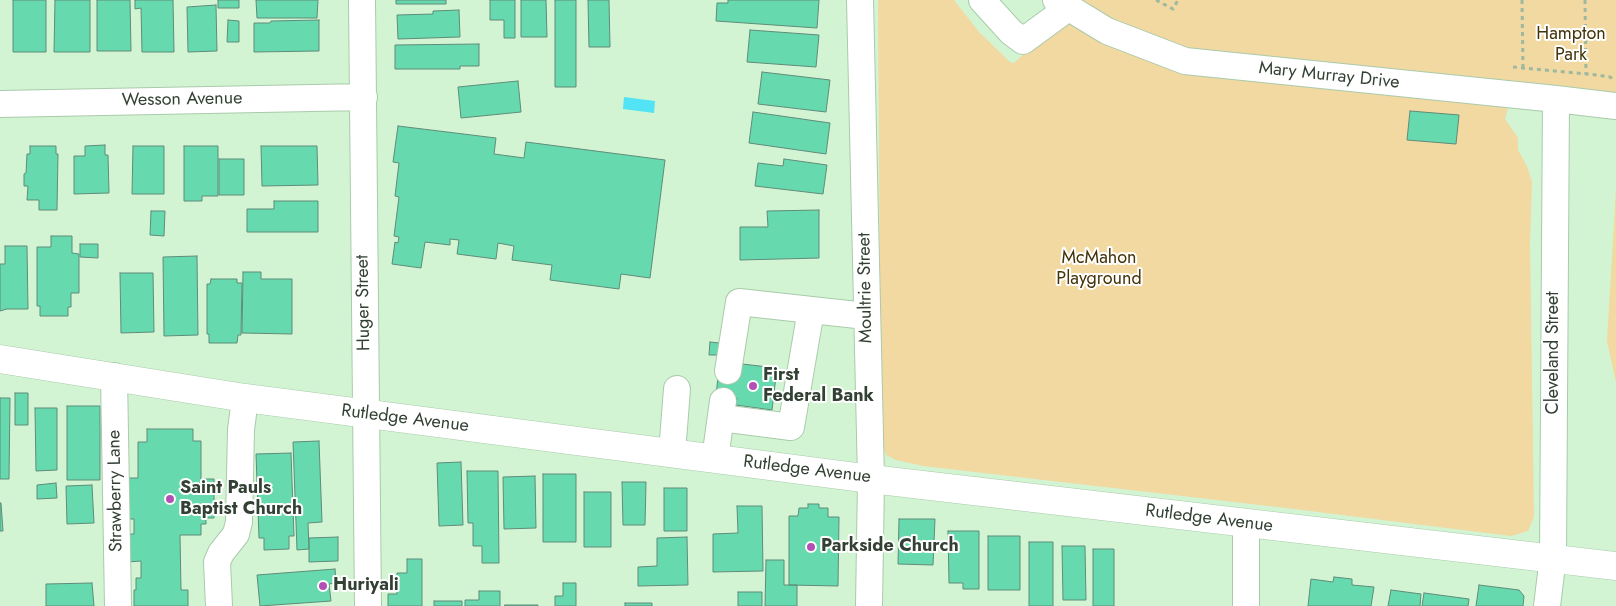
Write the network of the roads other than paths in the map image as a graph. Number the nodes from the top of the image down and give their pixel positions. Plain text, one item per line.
1 (362, 0) edge
2 (860, 0) edge
3 (982, 0) edge
4 (1062, 4) edge
5 (364, 97) junction
6 (1556, 99) junction
7 (0, 104) edge
8 (1616, 106) edge
9 (811, 310) junction
10 (866, 316) junction
11 (0, 359) edge
12 (728, 370) dead end
13 (114, 376) junction
14 (677, 389) dead end
15 (245, 398) junction
16 (366, 414) junction
17 (672, 453) junction
18 (715, 459) junction
19 (871, 479) junction
20 (1246, 524) junction
21 (1553, 557) junction
22 (1616, 566) edge
23 (118, 606) edge
24 (219, 606) edge
25 (368, 606) edge
26 (869, 606) edge
27 (1246, 606) edge
28 (1546, 606) edge

1 - 5 street, Huger Street
2 - 10 street, Moultrie Street
3 - 4 street
4 - 6 street, Mary Murray Drive
5 - 7 street, Wesson Avenue
5 - 16 street, Huger Street
6 - 8 street, Mary Murray Drive
6 - 21 street, Cleveland Street
9 - 10 street
9 - 12 street
9 - 18 street
10 - 19 street, Moultrie Street
11 - 13 main road, Rutledge Avenue
13 - 15 main road, Rutledge Avenue
13 - 23 street, Strawberry Lane
14 - 17 street
15 - 16 main road, Rutledge Avenue
15 - 24 street
16 - 17 main road, Rutledge Avenue
16 - 25 street, Huger Street
17 - 18 main road, Rutledge Avenue
18 - 19 main road, Rutledge Avenue
19 - 20 main road, Rutledge Avenue
19 - 26 street, Moultrie Street
20 - 21 main road, Rutledge Avenue
20 - 27 street
21 - 22 main road, Rutledge Avenue
21 - 28 street, Cleveland Street

